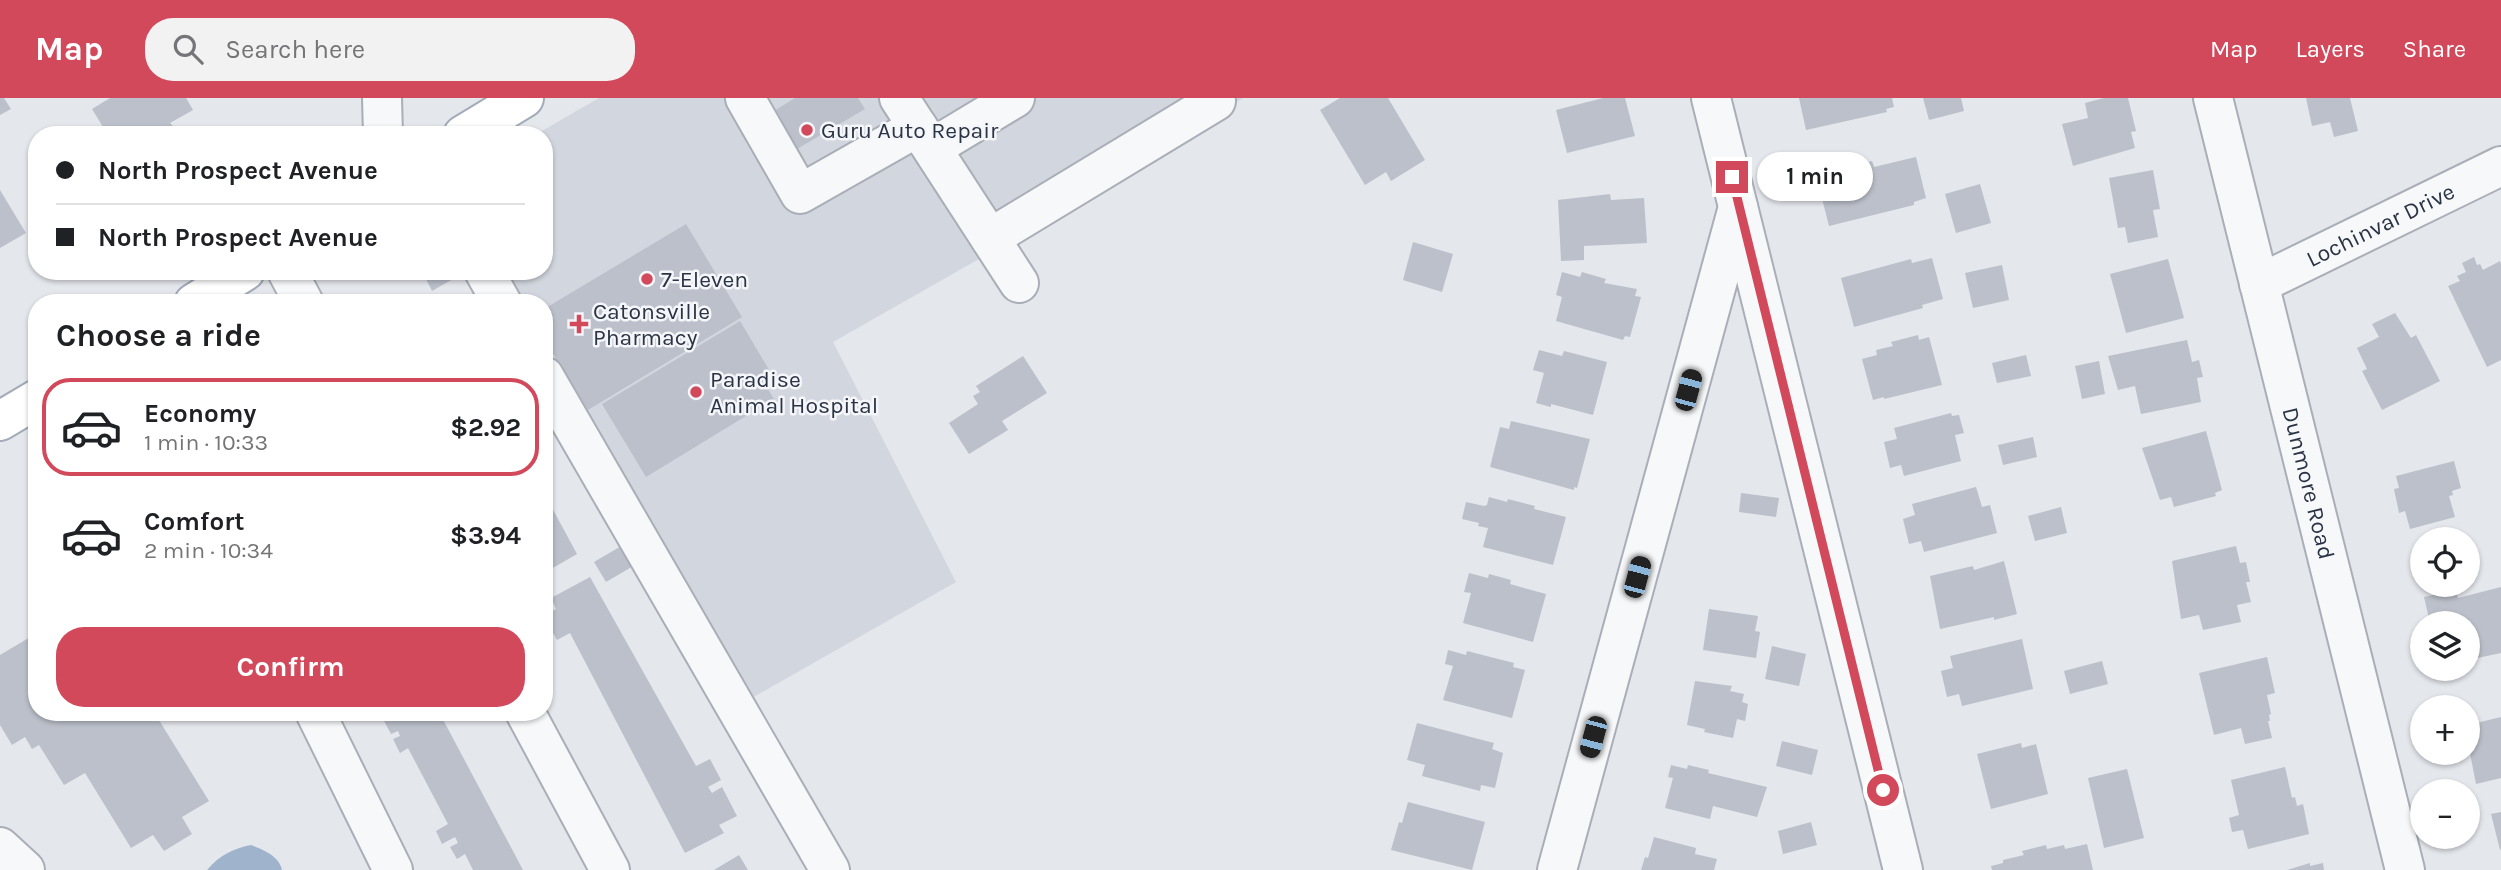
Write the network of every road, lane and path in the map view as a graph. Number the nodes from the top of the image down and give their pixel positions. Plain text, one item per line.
1 (383, 98) edge
2 (524, 98) edge
3 (745, 98) edge
4 (1015, 98) edge
5 (1711, 98) edge
6 (2213, 98) edge
7 (1216, 101) dead end
8 (916, 125) edge
9 (383, 126) edge
10 (478, 126) edge
11 (2501, 166) edge
12 (1739, 203) junction
13 (990, 238) junction
14 (231, 280) edge
15 (1019, 284) dead end
16 (2259, 284) junction
17 (208, 294) edge
18 (553, 392) edge
19 (28, 404) edge
20 (0, 421) edge
21 (320, 721) edge
22 (530, 721) edge
23 (0, 847) edge
24 (24, 870) edge
25 (393, 870) edge
26 (610, 870) edge
27 (830, 870) edge
28 (1557, 870) edge
29 (1903, 870) edge
30 (2405, 870) edge

1 - 9 street
2 - 10 main road
3 - 8 street
4 - 8 street
5 - 12 street
6 - 16 street, Dunmore Road
7 - 13 street
8 - 13 street
11 - 16 street, Lochinvar Drive
12 - 28 street
12 - 29 street
13 - 15 street
14 - 17 main road
16 - 30 street, Dunmore Road
18 - 27 street
19 - 20 main road
21 - 25 street
22 - 26 street
23 - 24 street

